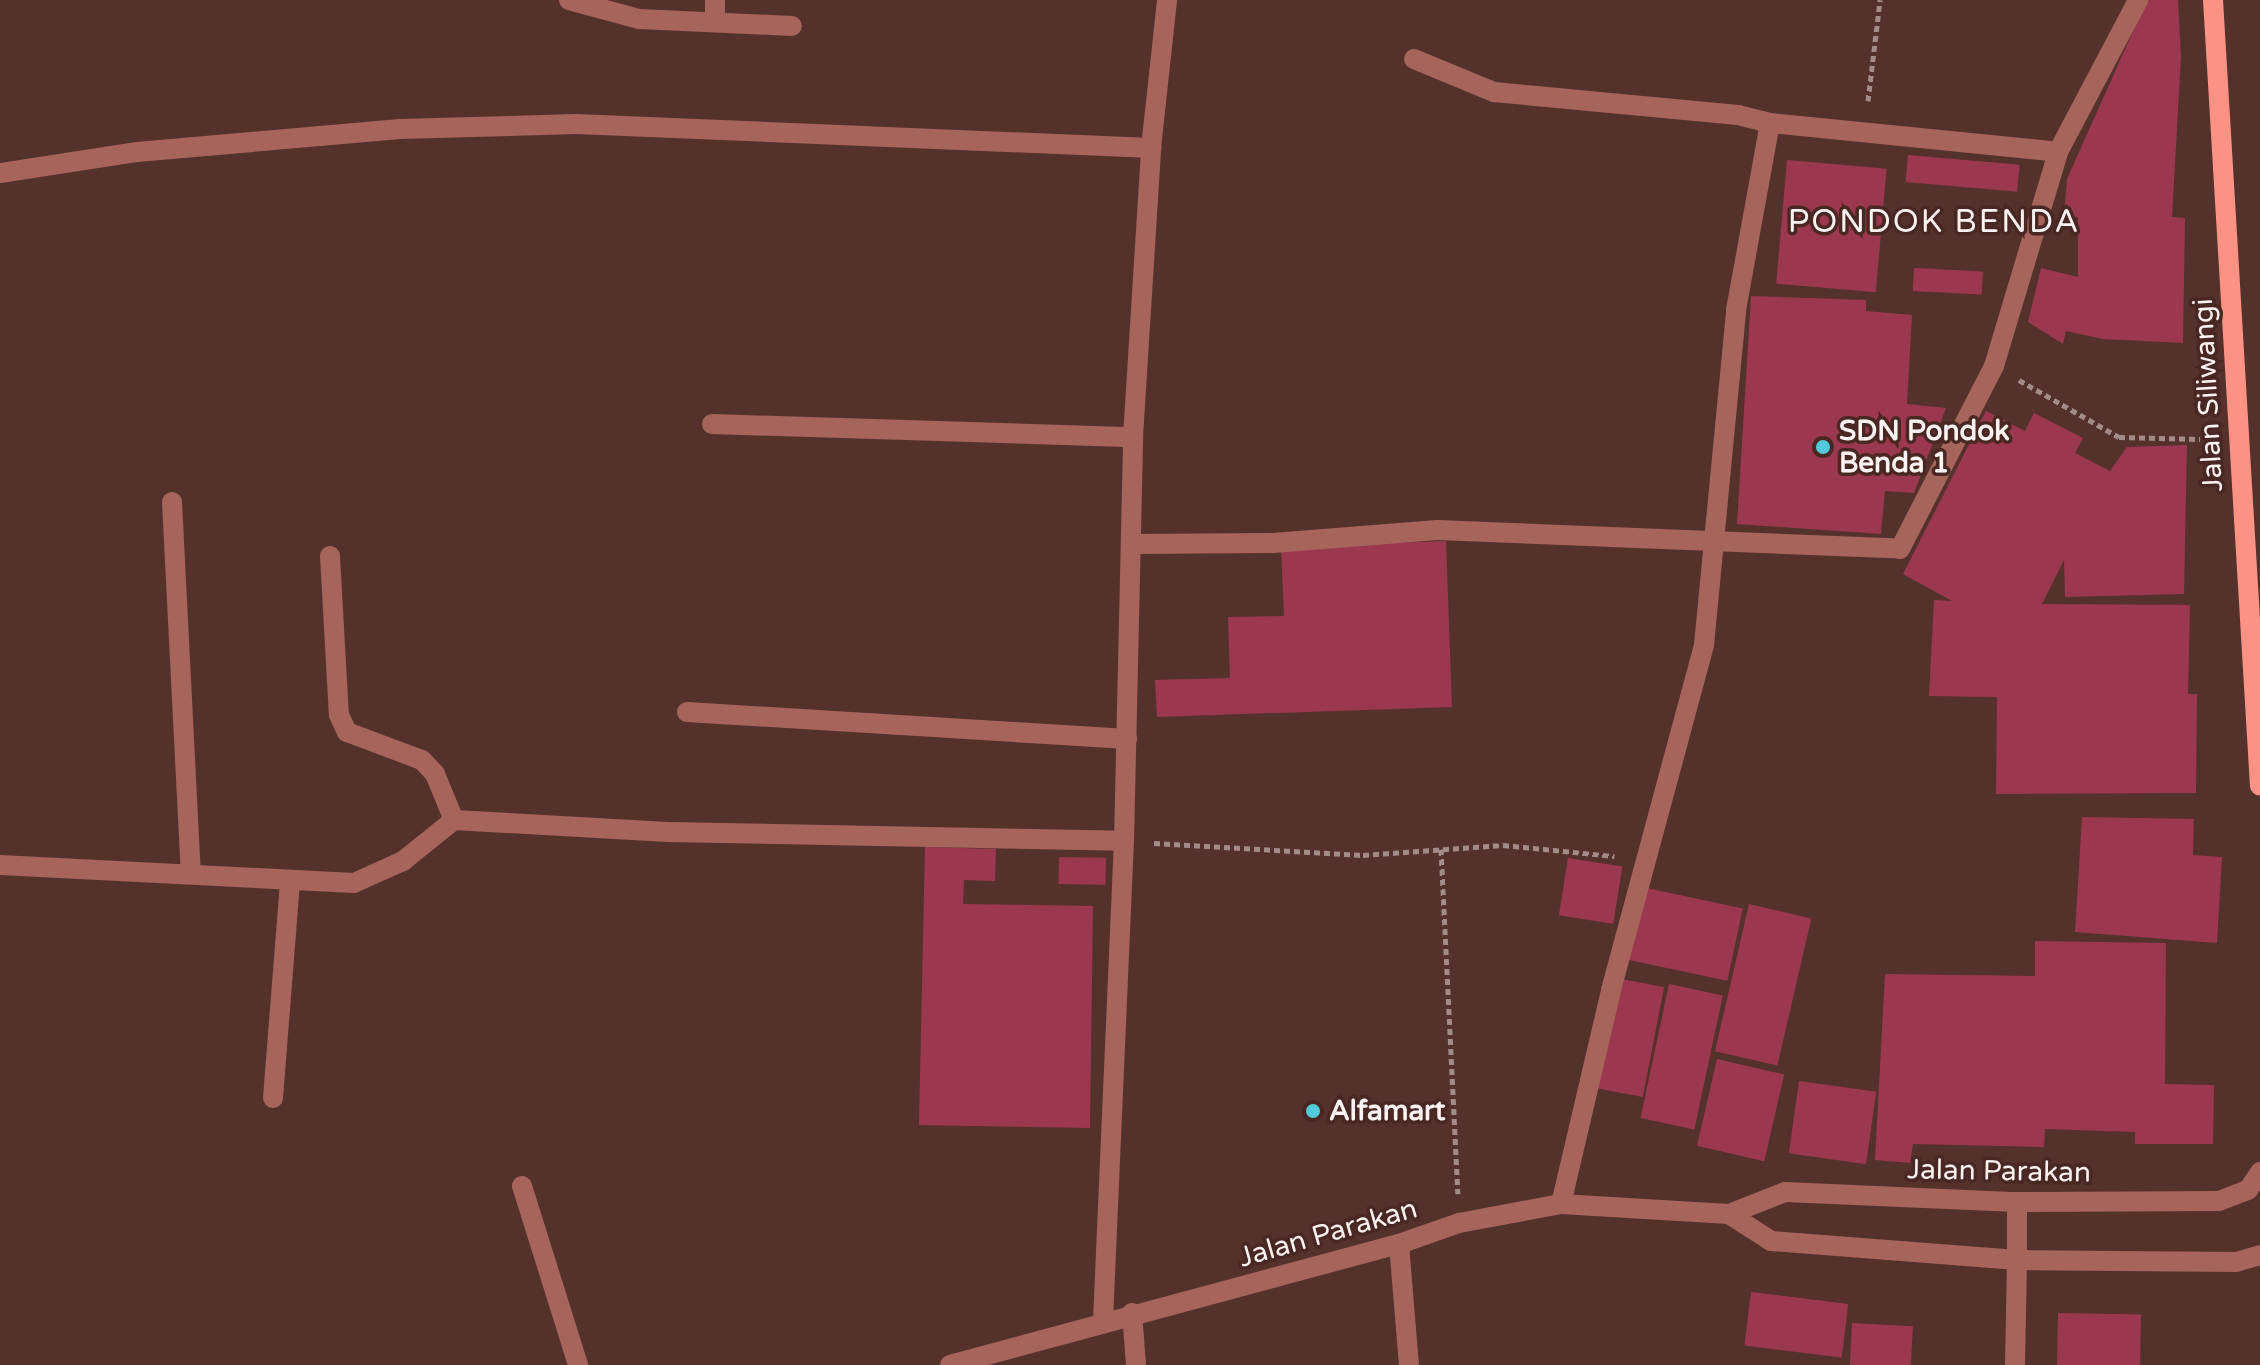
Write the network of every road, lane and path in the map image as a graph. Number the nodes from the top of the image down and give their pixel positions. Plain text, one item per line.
1 (569, 0) edge
2 (1167, 0) edge
3 (1880, 0) edge
4 (2138, 0) edge
5 (2213, 0) edge
6 (715, 10) edge
7 (792, 26) dead end
8 (1414, 59) dead end
9 (1770, 123) junction
10 (1865, 129) junction
11 (1151, 148) junction
12 (2058, 152) junction
13 (0, 173) edge
14 (1994, 366) junction
15 (712, 424) dead end
16 (1133, 437) junction
17 (2200, 439) dead end
18 (172, 502) dead end
19 (1132, 544) junction
20 (1714, 544) junction
21 (330, 556) dead end
22 (687, 712) dead end
23 (1127, 739) junction
24 (2260, 786) edge
25 (454, 820) junction
26 (1124, 841) junction
27 (1441, 849) junction
28 (1647, 860) junction
29 (0, 865) edge
30 (191, 874) junction
31 (290, 880) junction
32 (273, 1098) dead end
33 (2260, 1172) edge
34 (522, 1186) dead end
35 (2017, 1202) junction
36 (1561, 1204) junction
37 (1729, 1214) junction
38 (1459, 1223) junction
39 (1399, 1244) junction
40 (2260, 1255) edge
41 (2017, 1260) junction
42 (1132, 1313) junction
43 (1103, 1321) junction
44 (578, 1365) edge
45 (950, 1365) edge
46 (1136, 1365) edge
47 (1409, 1365) edge
48 (2015, 1365) edge

1 - 6 street
2 - 11 street
3 - 10 path
4 - 12 street
5 - 24 main road, Jalan Siliwangi
6 - 7 street
8 - 9 street
9 - 10 street
9 - 20 street
10 - 12 street
11 - 13 street
11 - 16 street
12 - 14 street
14 - 17 path
14 - 20 street
15 - 16 street
16 - 19 street
18 - 30 street
19 - 20 street
19 - 23 street
20 - 28 street
21 - 25 street
22 - 23 street
23 - 26 street
25 - 26 street
25 - 31 street
26 - 27 path
26 - 43 street
27 - 28 path
27 - 38 path
28 - 36 street
29 - 30 street
30 - 31 street
31 - 32 street
33 - 35 street, Jalan Parakan
34 - 44 street
35 - 37 street, Jalan Parakan
35 - 41 street
36 - 37 street, Jalan Parakan
36 - 38 street, Jalan Parakan
37 - 41 street, Jalan Parakan
38 - 39 street, Jalan Parakan
39 - 42 street, Jalan Parakan
39 - 47 street
40 - 41 street, Jalan Parakan
41 - 48 street
42 - 43 street, Jalan Parakan
42 - 46 street
43 - 45 street, Jalan Parakan

